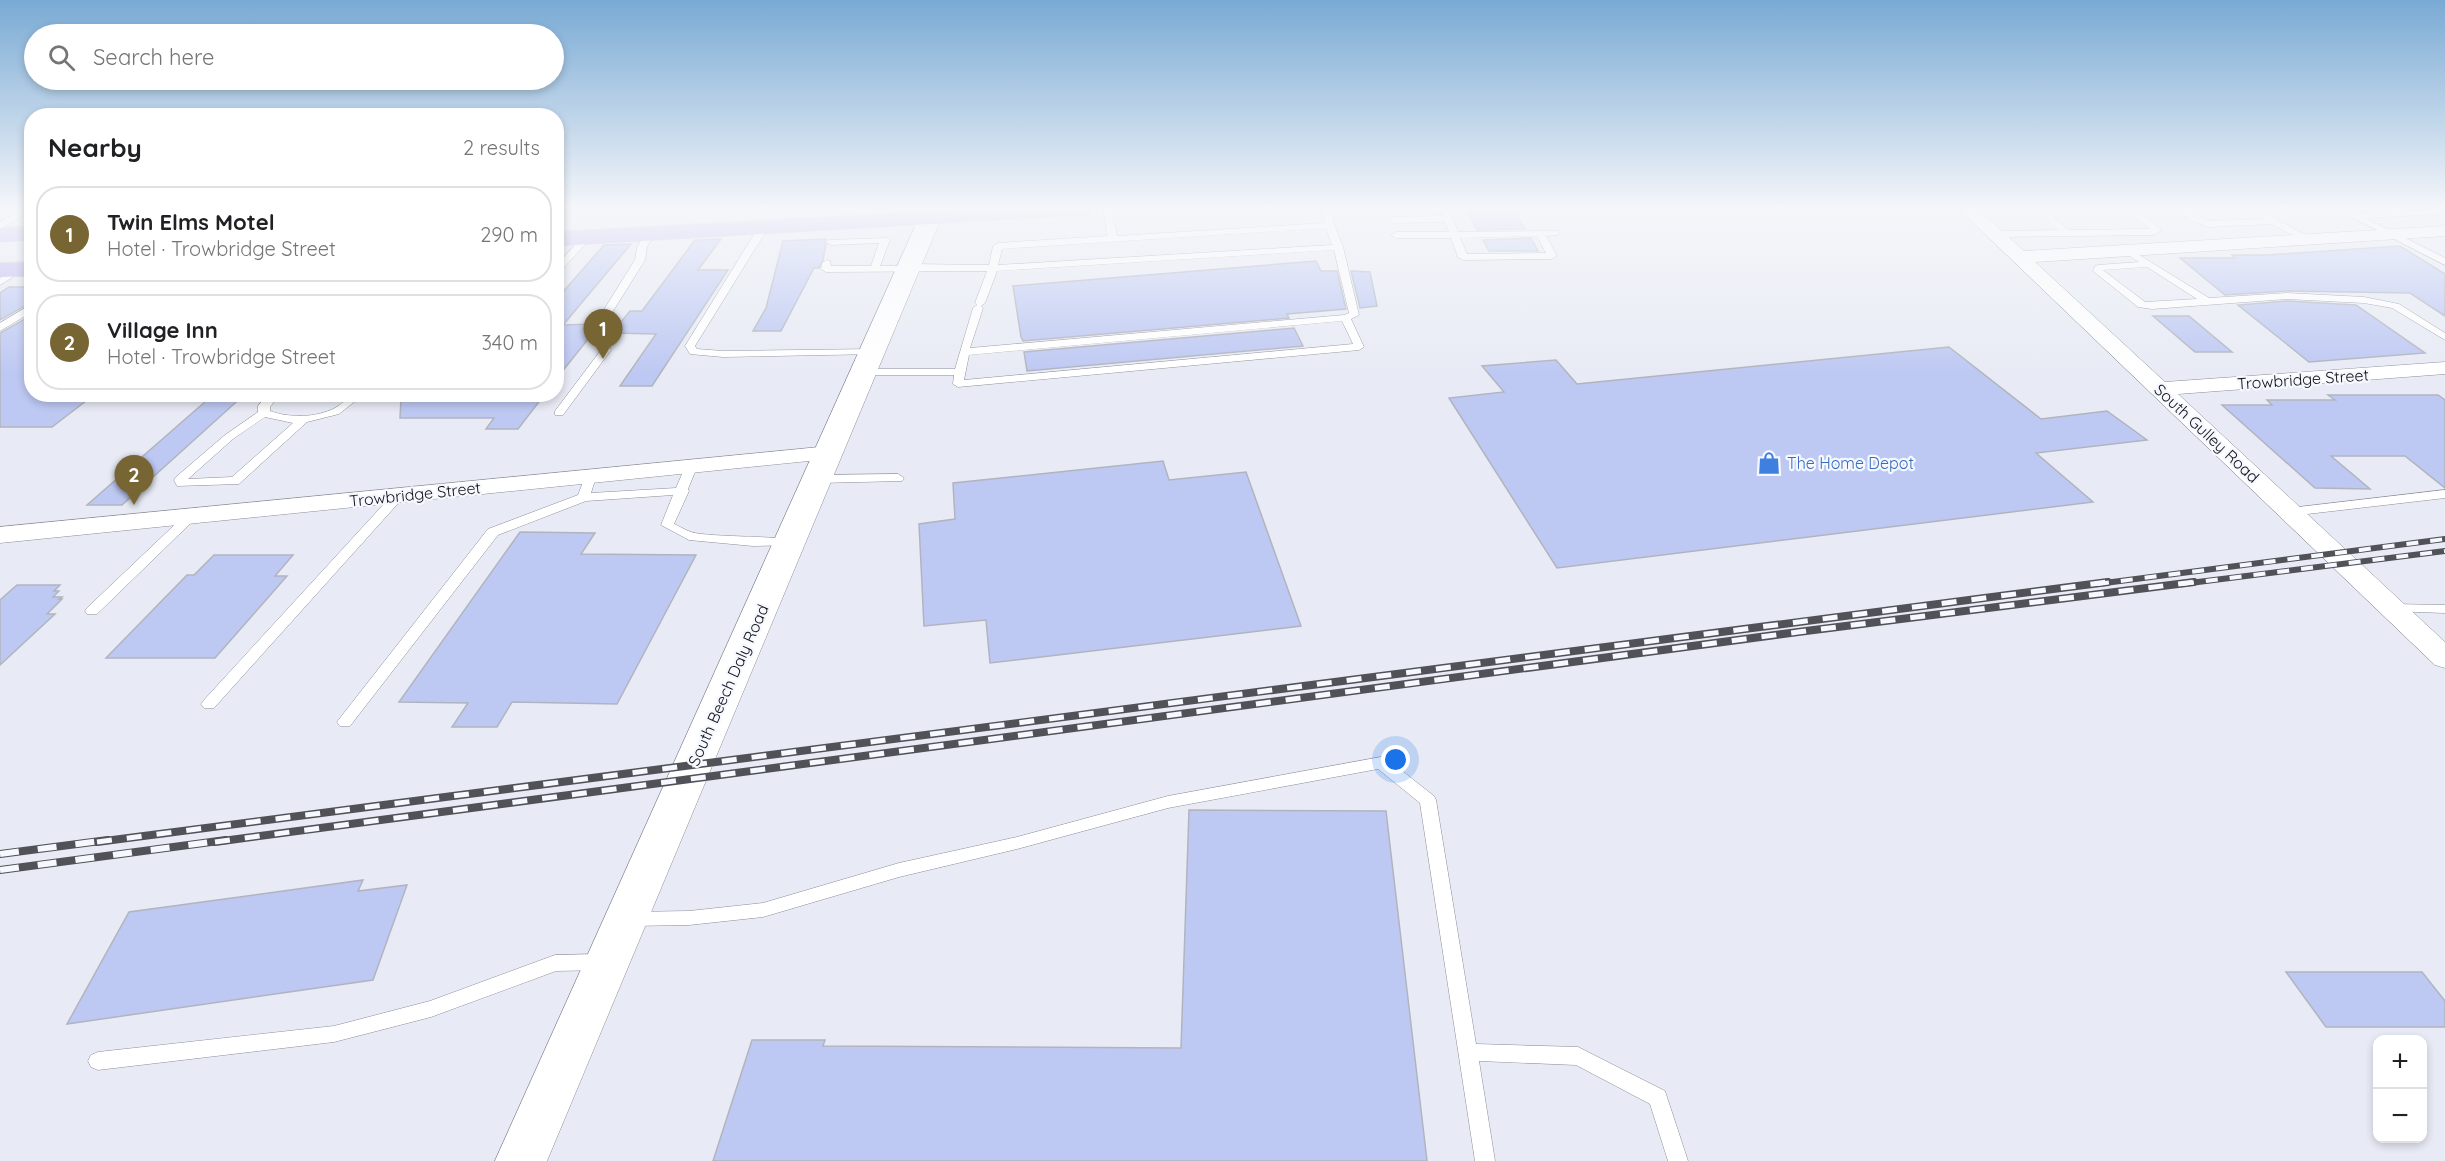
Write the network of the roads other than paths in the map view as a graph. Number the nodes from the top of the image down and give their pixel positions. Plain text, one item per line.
1 (638, 263) edge
2 (741, 263) edge
3 (827, 263) edge
4 (877, 263) edge
5 (911, 263) edge
6 (994, 263) edge
7 (1072, 263) edge
8 (1342, 263) edge
9 (2027, 263) edge
10 (2149, 264) joint
11 (875, 268) junction
12 (909, 268) junction
13 (993, 268) junction
14 (18, 269) edge
15 (0, 282) edge
16 (2207, 301) junction
17 (24, 312) edge
18 (1345, 318) junction
19 (0, 328) edge
20 (2445, 337) edge
21 (961, 362) junction
22 (868, 363) junction
23 (2445, 368) edge
24 (2160, 389) junction
25 (268, 402) edge
26 (349, 402) edge
27 (264, 413) junction
28 (559, 413) dead end
29 (305, 418) junction
30 (824, 466) junction
31 (691, 467) junction
32 (898, 478) dead end
33 (587, 487) junction
34 (682, 491) junction
35 (2445, 494) edge
36 (398, 496) junction
37 (2290, 512) junction
38 (191, 516) junction
39 (0, 535) edge
40 (791, 542) junction
41 (2392, 608) junction
42 (2445, 609) edge
43 (92, 611) dead end
44 (2445, 658) edge
45 (209, 704) dead end
46 (345, 722) dead end
47 (626, 919) junction
48 (608, 962) junction
49 (1468, 1052) junction
50 (98, 1061) dead end
51 (521, 1161) edge
52 (1485, 1161) edge
53 (1678, 1161) edge

1 - 28 lane
2 - 22 lane
3 - 11 lane
4 - 11 lane
5 - 12 main road, South Beech Daly Road
6 - 13 lane
7 - 13 lane
8 - 18 lane
9 - 24 street, South Gulley Road
10 - 16 lane
10 - 16 lane
11 - 12 lane
12 - 13 lane
12 - 22 main road, South Beech Daly Road
13 - 21 lane
14 - 15 lane
16 - 20 lane
17 - 19 lane
18 - 21 lane
18 - 21 lane
21 - 22 lane
22 - 30 main road, South Beech Daly Road
23 - 24 street, Trowbridge Street
24 - 37 street, South Gulley Road
25 - 27 lane
26 - 29 lane
27 - 29 lane
27 - 29 lane
30 - 31 street, Trowbridge Street
30 - 32 lane
30 - 40 main road, South Beech Daly Road
31 - 33 street, Trowbridge Street
31 - 34 lane
33 - 34 lane
33 - 36 street, Trowbridge Street
33 - 46 lane
34 - 40 lane
35 - 37 lane
36 - 38 street, Trowbridge Street
36 - 45 lane
37 - 41 street, South Gulley Road
38 - 39 street, Trowbridge Street
38 - 43 lane
40 - 47 main road, South Beech Daly Road
41 - 42 lane
41 - 44 street, South Gulley Road
47 - 48 main road, South Beech Daly Road
47 - 49 lane
48 - 50 lane
48 - 51 main road, South Beech Daly Road
49 - 52 lane
49 - 53 lane

